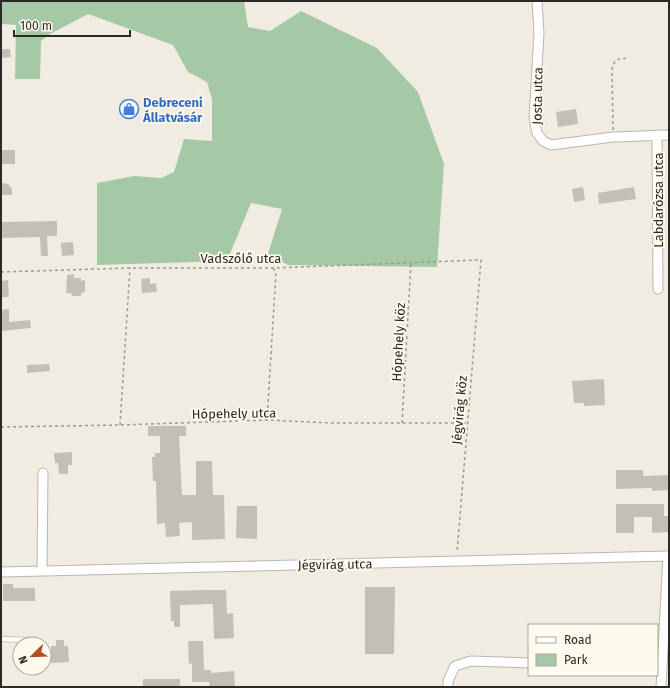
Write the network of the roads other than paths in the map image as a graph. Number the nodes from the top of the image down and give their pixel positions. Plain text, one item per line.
1 (537, 1) edge
2 (657, 135) junction
3 (669, 135) edge
4 (658, 290) dead end
5 (43, 473) dead end
6 (669, 556) edge
7 (42, 571) junction
8 (1, 572) edge
9 (1, 639) edge
10 (12, 639) edge
11 (528, 663) edge
12 (659, 667) edge
13 (448, 687) edge
14 (661, 687) edge

1 - 2 street, Josta utca
2 - 3 street, Josta utca
2 - 4 street, Labdarózsa utca
5 - 7 street
6 - 7 street, Jégvirág utca
6 - 12 street
7 - 8 street, Jégvirág utca
9 - 10 lane
11 - 13 street
12 - 14 street

